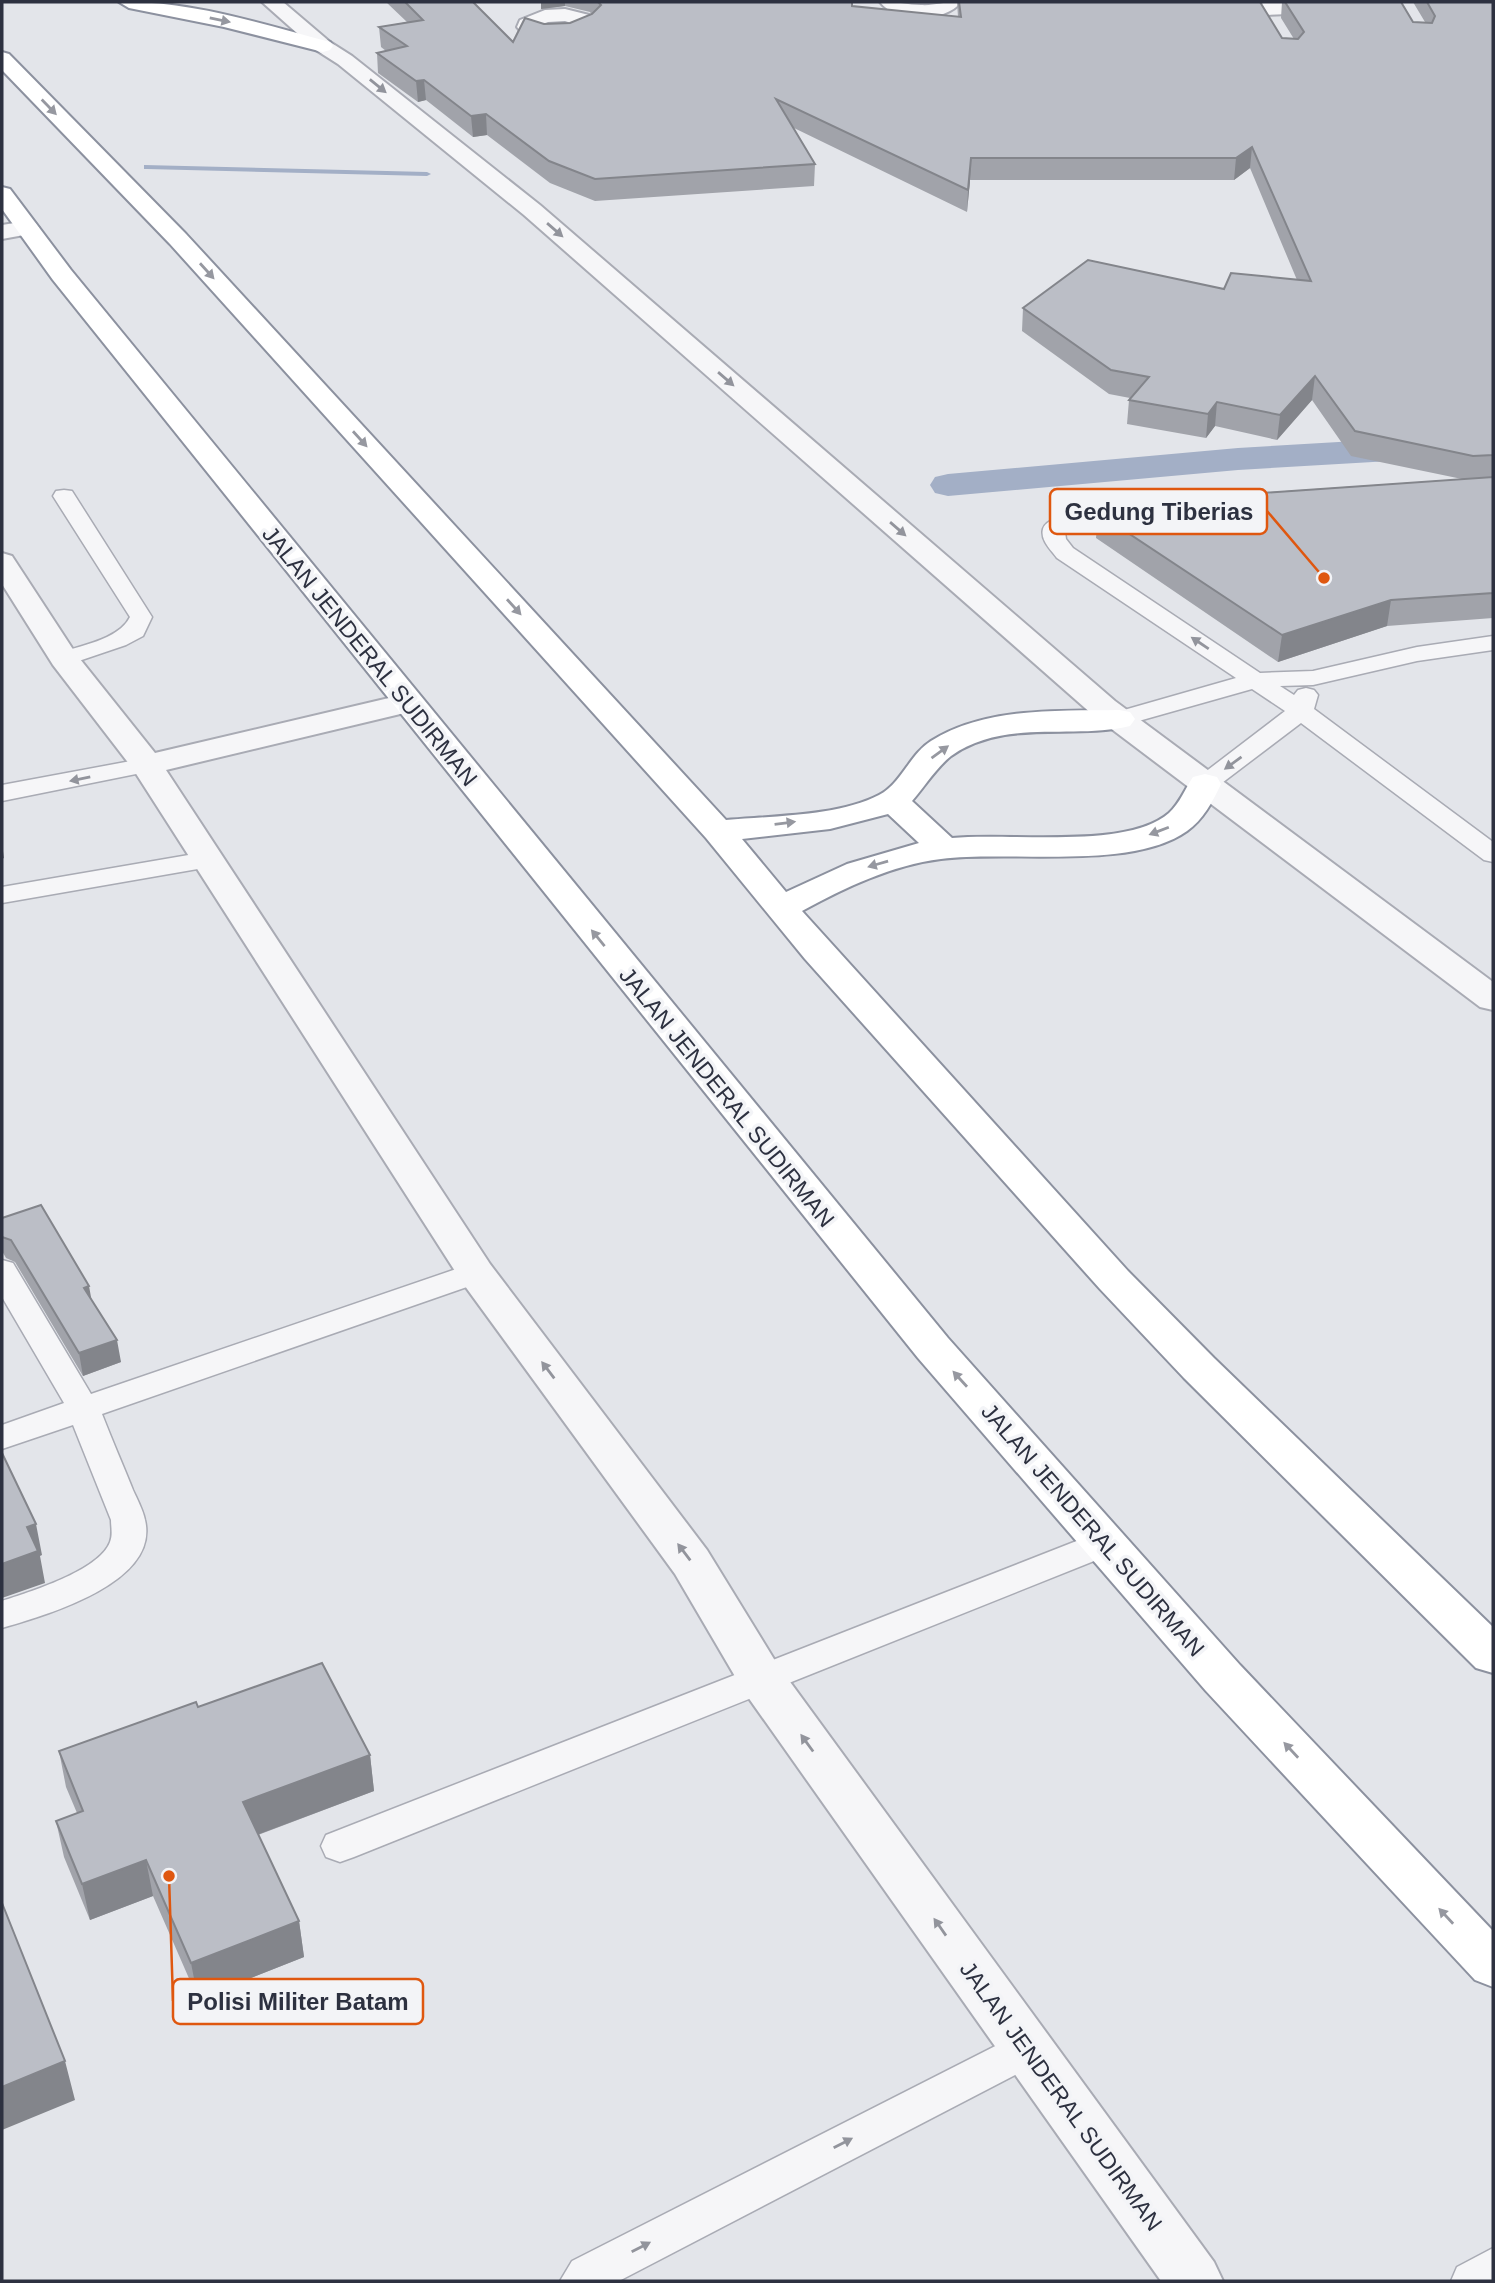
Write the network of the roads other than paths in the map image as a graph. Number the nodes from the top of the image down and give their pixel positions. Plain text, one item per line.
1 (129, 2) edge
2 (272, 2) edge
3 (890, 2) edge
4 (951, 2) edge
5 (1261, 5) edge
6 (1353, 8) edge
7 (1276, 31) edge
8 (323, 46) junction
9 (2, 58) edge
10 (2, 194) edge
11 (14, 230) edge
12 (64, 496) dead end
13 (1161, 509) edge
14 (2, 562) edge
15 (1493, 643) edge
16 (64, 659) junction
17 (1313, 678) junction
18 (1256, 680) junction
19 (406, 703) junction
20 (1301, 711) junction
21 (1119, 719) junction
22 (147, 765) junction
23 (1205, 784) junction
24 (2, 793) edge
25 (893, 801) junction
26 (718, 831) junction
27 (945, 849) junction
28 (1493, 854) edge
29 (206, 860) junction
30 (2, 895) edge
31 (782, 908) junction
32 (1493, 999) edge
33 (2, 1270) edge
34 (476, 1273) junction
35 (83, 1408) junction
36 (2, 1437) edge
37 (1102, 1544) junction
38 (2, 1615) edge
39 (1493, 1655) edge
40 (760, 1677) junction
41 (340, 1846) dead end
42 (1493, 1965) edge
43 (1025, 2049) junction
44 (1493, 2268) edge
45 (582, 2281) edge
46 (1194, 2281) edge
47 (1472, 2281) edge

1 -> 8 highway
2 - 8 street
3 - 4 street
5 - 6 street
5 - 7 street
8 -> 21 street
9 -> 26 highway
10 - 11 highway, JALAN JENDERAL SUDIRMAN
11 - 19 highway, JALAN JENDERAL SUDIRMAN
12 - 16 lane
18 -> 13 lane
14 - 16 street, JALAN JENDERAL SUDIRMAN
15 - 17 lane
16 - 22 street, JALAN JENDERAL SUDIRMAN
17 - 18 lane
17 - 20 lane
18 - 20 lane
18 - 21 lane
19 - 22 street
37 -> 19 highway, JALAN JENDERAL SUDIRMAN
20 -> 23 lane
20 - 28 lane
21 - 23 street
25 -> 21 highway
22 -> 24 lane
22 - 29 street, JALAN JENDERAL SUDIRMAN
23 -> 27 highway
23 - 32 street
26 -> 25 highway
25 - 27 highway
26 - 31 highway
27 -> 31 highway
29 - 30 lane
29 - 34 street, JALAN JENDERAL SUDIRMAN
31 - 39 highway
33 - 35 lane
34 - 35 lane
40 -> 34 street, JALAN JENDERAL SUDIRMAN
35 - 36 lane
35 - 38 lane
37 - 40 lane
42 -> 37 highway, JALAN JENDERAL SUDIRMAN
40 - 41 lane
43 -> 40 street, JALAN JENDERAL SUDIRMAN
45 -> 43 lane
43 - 46 street, JALAN JENDERAL SUDIRMAN
44 - 47 lane

